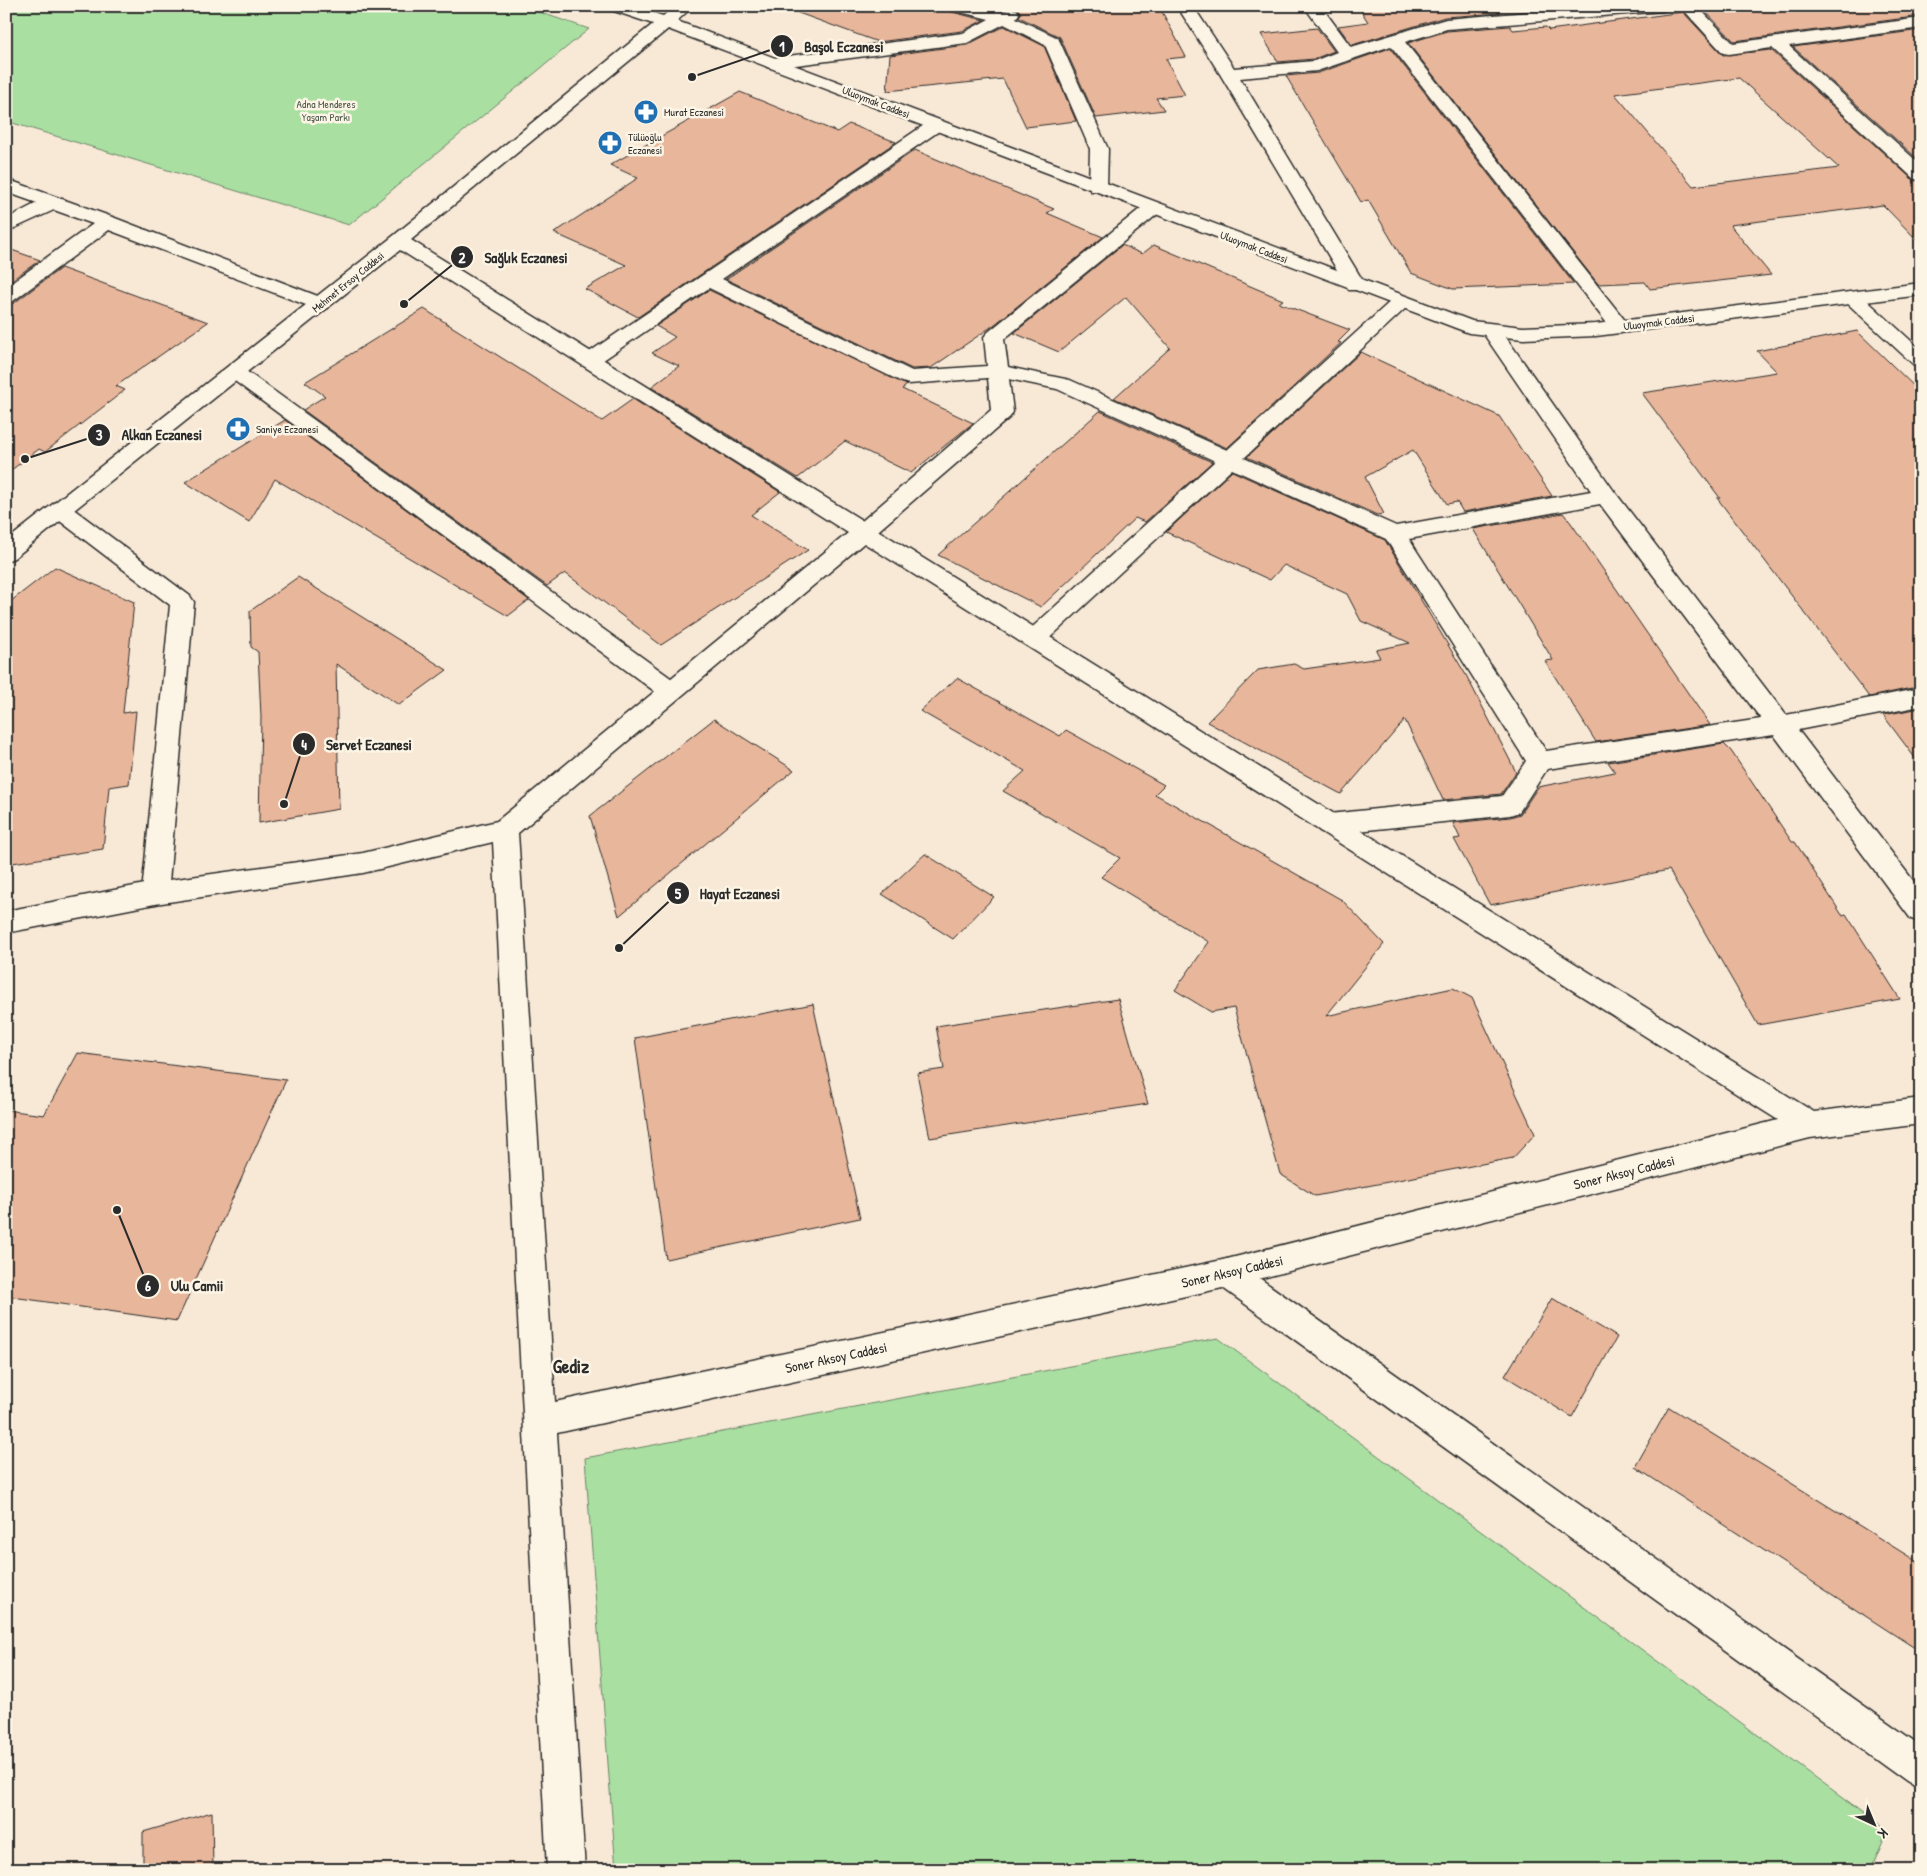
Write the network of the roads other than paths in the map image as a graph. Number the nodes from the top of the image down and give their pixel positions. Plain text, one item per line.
1 (614, 6) edge
2 (685, 6) edge
3 (954, 6) edge
4 (1022, 6) edge
5 (1185, 6) edge
6 (1312, 6) edge
7 (1663, 6) edge
8 (1688, 6) edge
9 (1558, 11) edge
10 (1004, 18) junction
11 (666, 22) junction
12 (1921, 23) edge
13 (1395, 40) junction
14 (1776, 43) junction
15 (1347, 54) junction
16 (773, 63) junction
17 (1229, 74) junction
18 (936, 125) junction
19 (1921, 175) edge
20 (6, 185) edge
21 (1098, 187) junction
22 (53, 202) junction
23 (1153, 208) junction
24 (108, 222) junction
25 (6, 226) edge
26 (399, 242) junction
27 (708, 280) junction
28 (1356, 286) junction
29 (1921, 289) edge
30 (6, 297) edge
31 (1853, 298) junction
32 (1400, 303) junction
33 (321, 304) junction
34 (1620, 327) junction
35 (1491, 330) junction
36 (589, 361) junction
37 (1921, 361) edge
38 (998, 371) junction
39 (235, 372) junction
40 (1230, 459) junction
41 (1606, 496) junction
42 (60, 510) junction
43 (863, 532) junction
44 (1394, 534) junction
45 (6, 553) edge
46 (1034, 639) junction
47 (670, 690) junction
48 (1921, 697) edge
49 (1780, 725) junction
50 (1539, 761) junction
51 (1328, 824) junction
52 (505, 829) junction
53 (155, 894) junction
54 (1921, 911) edge
55 (6, 922) edge
56 (1921, 1111) edge
57 (1810, 1125) junction
58 (1227, 1273) junction
59 (540, 1421) junction
60 (1921, 1769) edge
61 (566, 1870) edge

1 - 11 street, Uluoymak Caddesi
2 - 11 street, Mehmet Ersoy Caddesi
3 - 10 street
4 - 10 street
5 - 17 street
6 - 15 street
7 - 9 street
8 - 14 street
9 - 13 street
10 - 16 street
10 - 21 street
11 - 16 street, Uluoymak Caddesi
11 - 26 street, Mehmet Ersoy Caddesi
12 - 14 street
13 - 15 street
13 - 34 street
14 - 19 street
15 - 17 street
16 - 18 street, Uluoymak Caddesi
17 - 28 street
18 - 21 street, Uluoymak Caddesi
18 - 27 street
20 - 22 street
21 - 23 street, Uluoymak Caddesi
22 - 24 street
22 - 25 street
23 - 28 street, Uluoymak Caddesi
23 - 38 street
24 - 30 street
24 - 33 street
26 - 33 street, Mehmet Ersoy Caddesi
26 - 36 street
27 - 36 street
27 - 38 street
28 - 32 street, Uluoymak Caddesi
29 - 31 street, Uluoymak Caddesi
31 - 34 street, Uluoymak Caddesi
31 - 37 street
32 - 35 street, Uluoymak Caddesi
32 - 40 street
33 - 39 street, Mehmet Ersoy Caddesi
34 - 35 street, Uluoymak Caddesi
35 - 41 street
36 - 43 street
38 - 40 street
38 - 43 street
39 - 42 street, Mehmet Ersoy Caddesi
39 - 47 street
40 - 44 street
40 - 46 street
41 - 44 street
41 - 49 street
42 - 45 street, Mehmet Ersoy Caddesi
42 - 53 street
43 - 46 street
43 - 47 street
44 - 50 street
46 - 51 street
47 - 52 street
48 - 49 street
49 - 50 street
49 - 54 street
50 - 51 street
51 - 57 street
52 - 53 street
52 - 59 street
53 - 55 street
56 - 57 street, Soner Aksoy Caddesi
57 - 58 street, Soner Aksoy Caddesi
58 - 59 street, Soner Aksoy Caddesi
58 - 60 street
59 - 61 street

